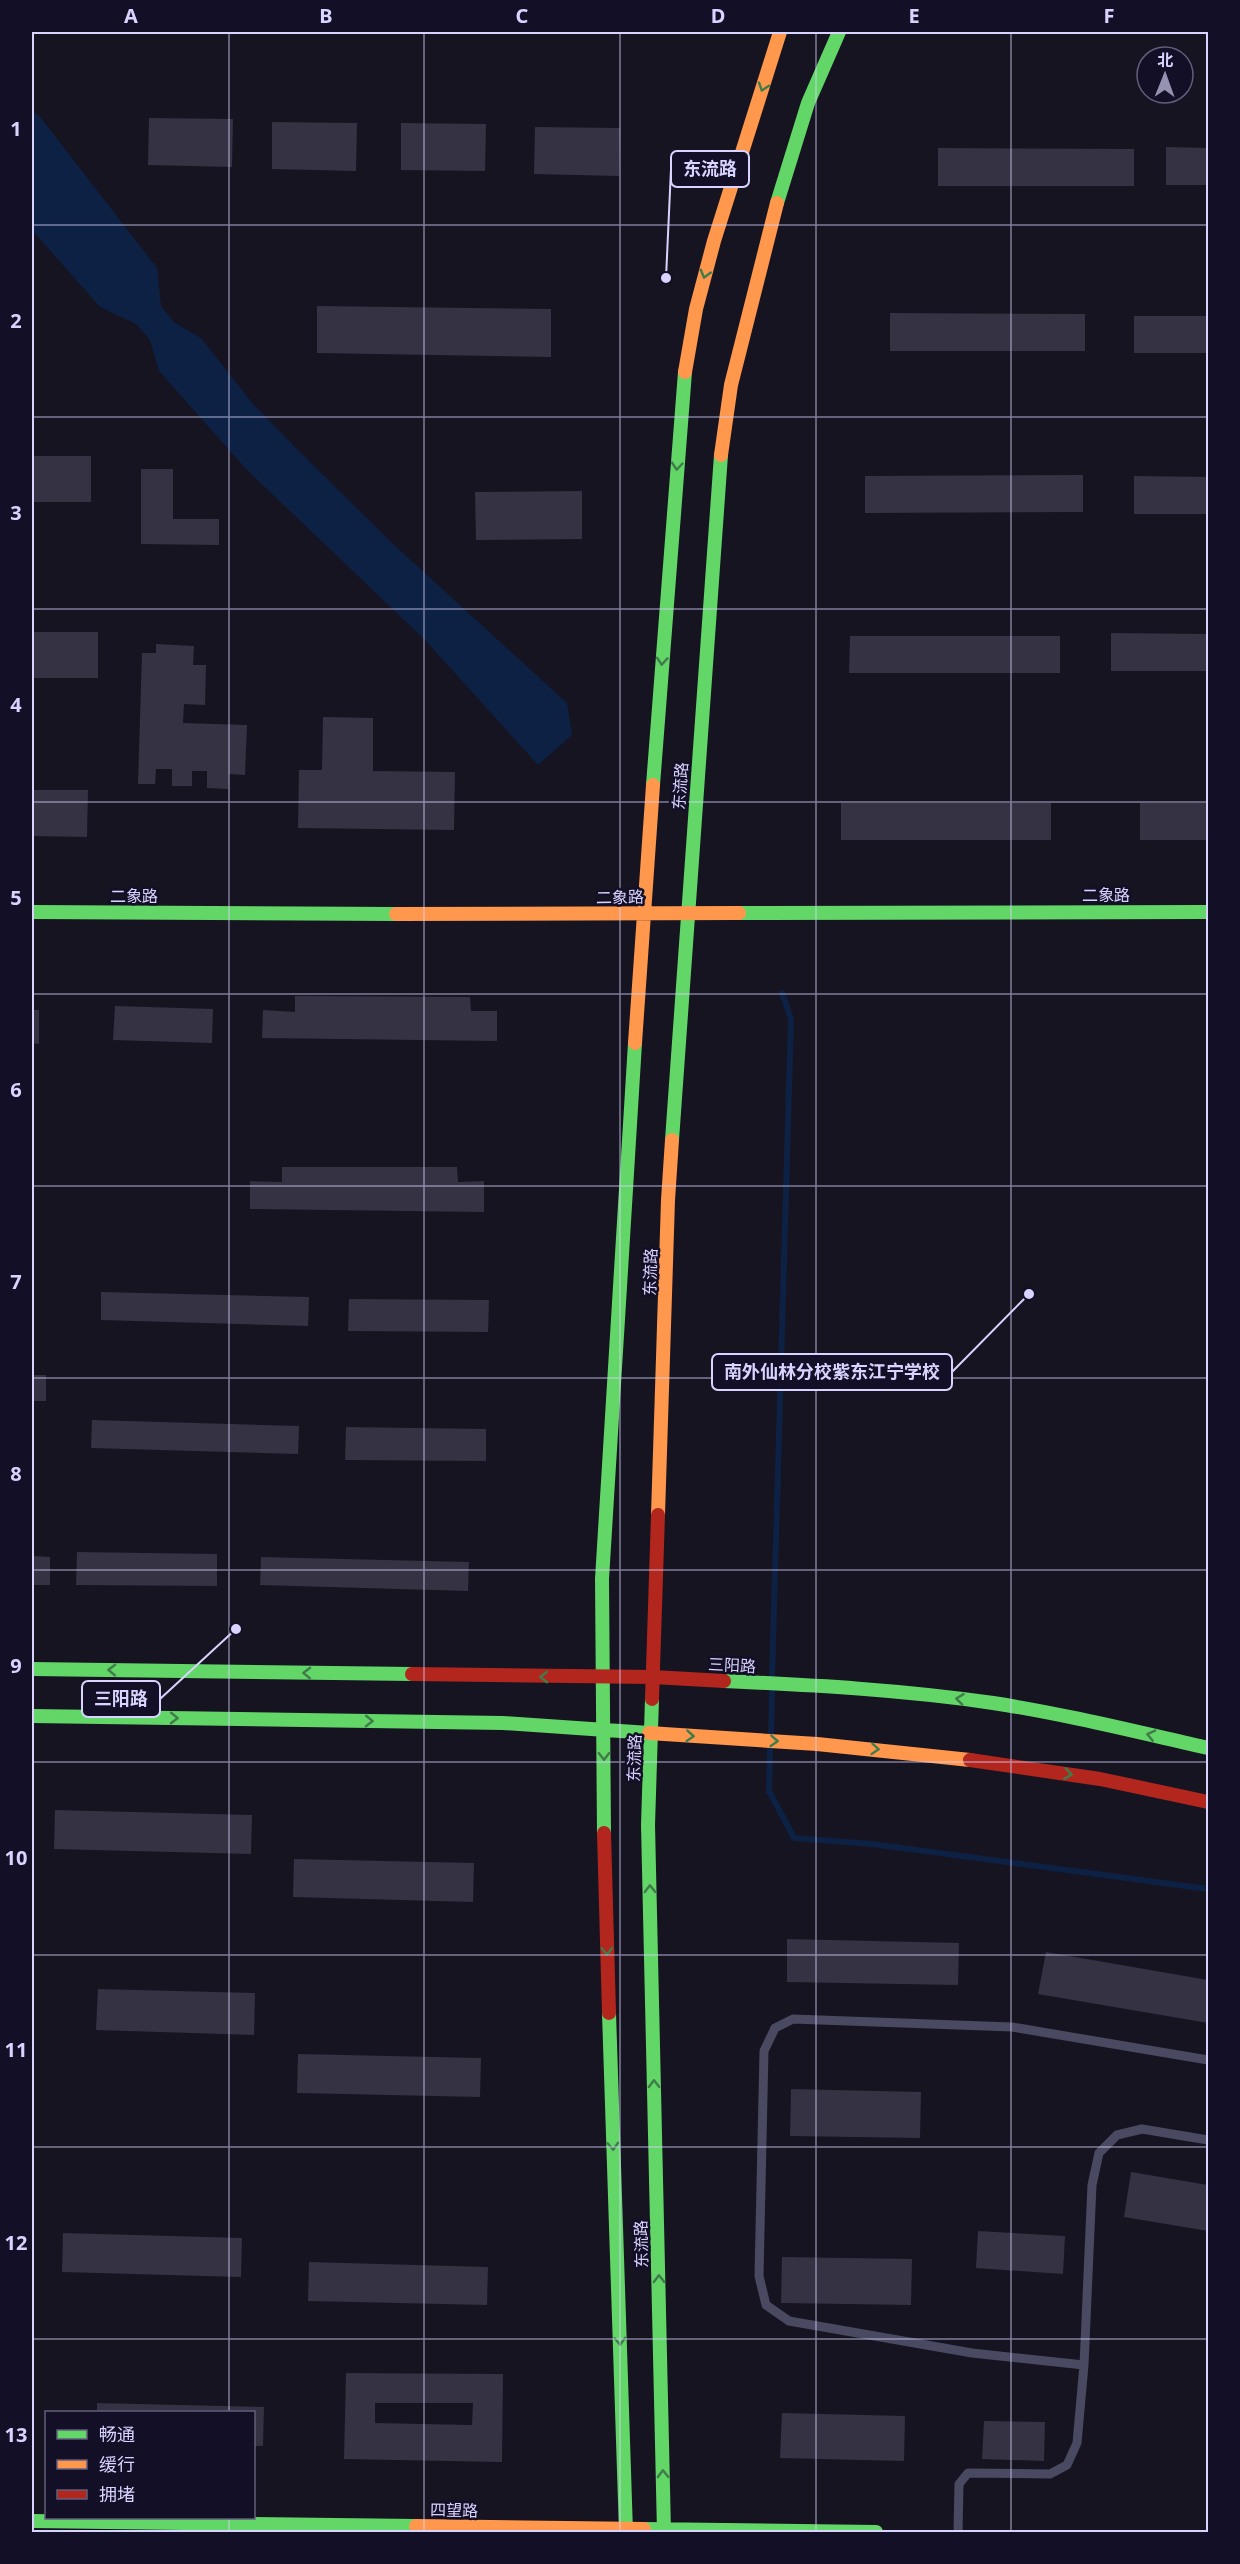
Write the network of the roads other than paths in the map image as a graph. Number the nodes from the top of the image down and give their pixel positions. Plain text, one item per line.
1 (780, 32) edge
2 (839, 32) edge
3 (32, 912) edge
4 (1209, 912) edge
5 (643, 913) junction
6 (688, 913) junction
7 (32, 1669) edge
8 (603, 1677) junction
9 (653, 1677) junction
10 (32, 1716) edge
11 (603, 1730) junction
12 (651, 1733) junction
13 (1209, 1748) edge
14 (1209, 1802) edge
15 (1209, 2060) edge
16 (1209, 2140) edge
17 (1084, 2365) junction
18 (32, 2521) edge
19 (626, 2530) edge
20 (664, 2531) edge
21 (876, 2532) edge
22 (958, 2532) edge

1 -> 5 main road, 东流路
2 - 6 main road, 东流路
3 - 5 main road, 二象路
4 - 6 main road, 二象路
5 - 6 main road, 二象路
5 - 8 main road, 东流路
6 - 9 main road, 东流路
8 -> 7 main road, 三阳路
8 - 9 main road, 三阳路
8 - 11 main road, 东流路
9 - 12 main road, 东流路
13 -> 9 main road, 三阳路
10 -> 11 main road
11 - 12 main road
11 -> 19 main road, 东流路
12 -> 14 main road
20 -> 12 main road, 东流路
15 - 17 lane
16 - 17 lane
17 - 22 lane
18 - 19 main road, 四望路
19 - 20 main road, 四望路
20 - 21 main road, 四望路

